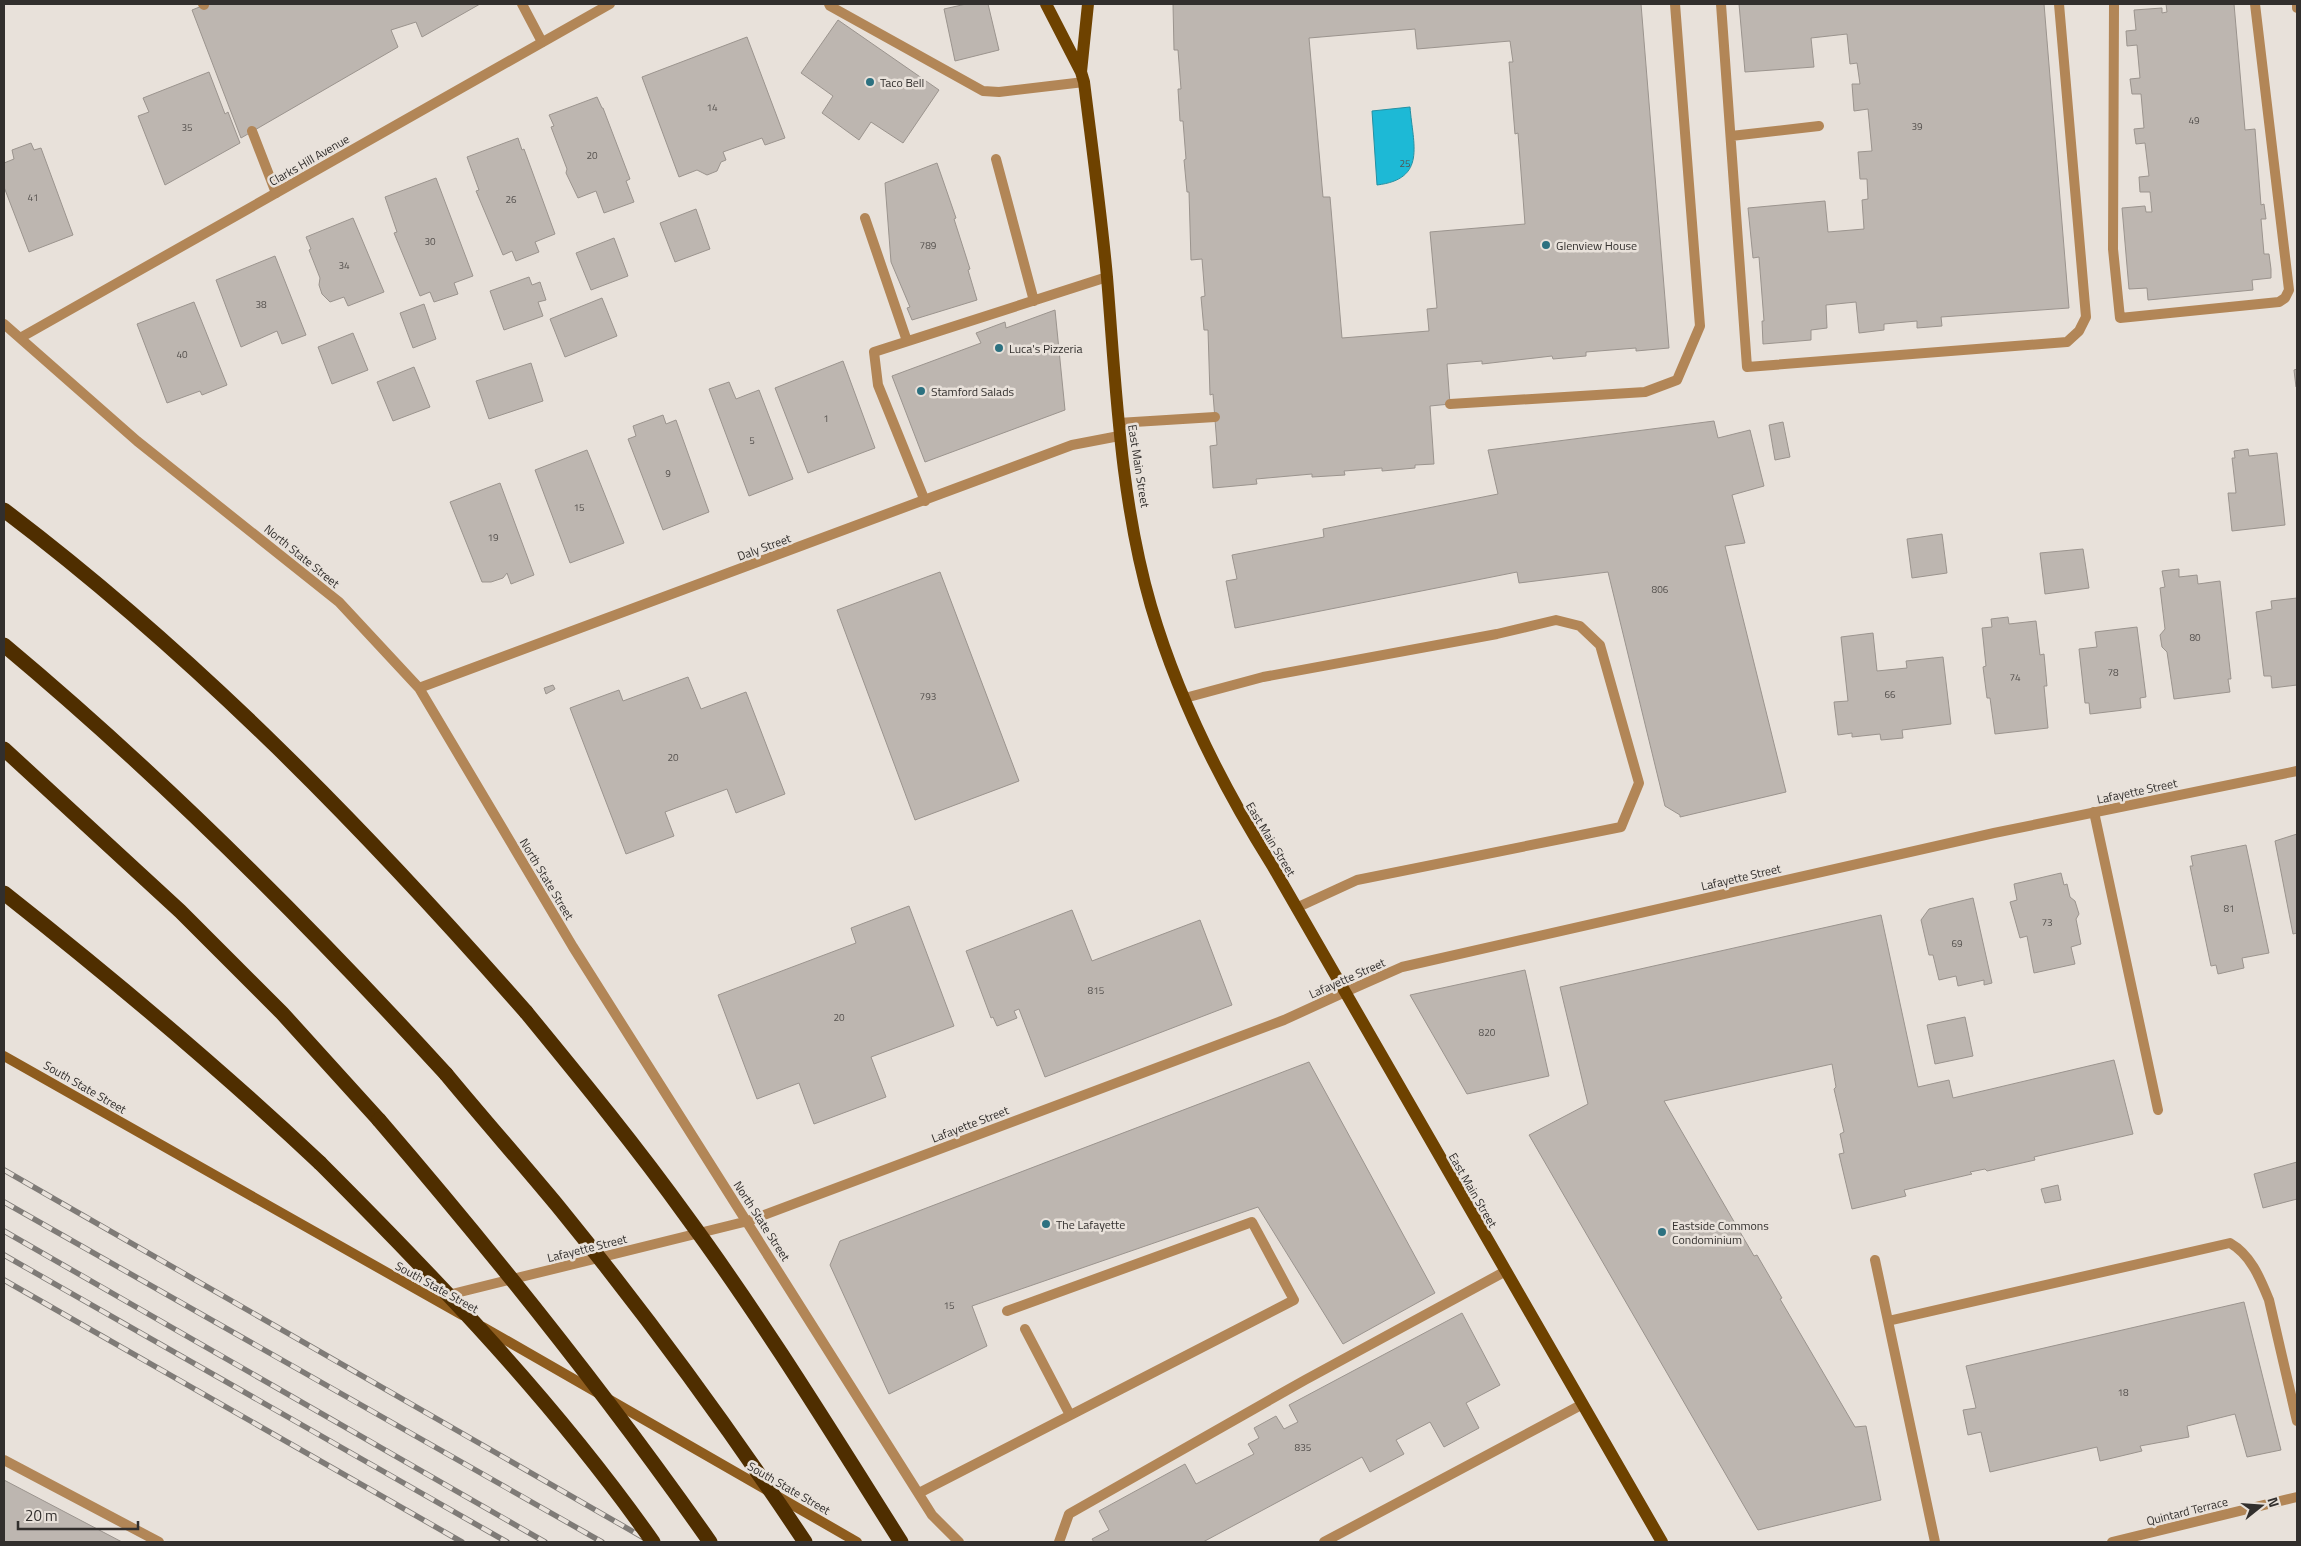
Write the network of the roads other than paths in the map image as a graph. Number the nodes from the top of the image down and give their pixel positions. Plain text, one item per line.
1 (522, 4) edge
2 (610, 4) edge
3 (829, 4) edge
4 (1046, 4) edge
5 (1088, 4) edge
6 (1675, 4) edge
7 (1721, 4) edge
8 (2059, 4) edge
9 (2114, 4) edge
10 (2255, 4) edge
11 (2297, 4) edge
12 (2297, 8) edge
13 (542, 42) junction
14 (1082, 77) junction
15 (1819, 126) dead end
16 (252, 131) dead end
17 (1731, 136) junction
18 (996, 159) dead end
19 (276, 193) junction
20 (865, 218) dead end
21 (1107, 277) junction
22 (1034, 301) junction
23 (4, 324) edge
24 (20, 338) junction
25 (907, 341) junction
26 (1450, 404) dead end
27 (1215, 417) dead end
28 (1118, 423) junction
29 (1119, 436) junction
30 (925, 501) junction
31 (4, 510) edge
32 (4, 645) edge
33 (419, 688) junction
34 (1185, 698) junction
35 (4, 749) edge
36 (2297, 771) edge
37 (2094, 812) junction
38 (4, 893) edge
39 (1296, 908) junction
40 (1344, 993) junction
41 (4, 1056) edge
42 (2158, 1110) dead end
43 (748, 1221) junction
44 (1875, 1260) dead end
45 (1504, 1272) junction
46 (434, 1298) junction
47 (1007, 1311) dead end
48 (1888, 1321) junction
49 (1025, 1329) dead end
50 (1581, 1405) junction
51 (1070, 1415) junction
52 (2297, 1422) edge
53 (4, 1460) edge
54 (919, 1493) junction
55 (2297, 1497) edge
56 (159, 1542) edge
57 (653, 1542) edge
58 (710, 1542) edge
59 (806, 1542) edge
60 (857, 1542) edge
61 (901, 1542) edge
62 (959, 1542) edge
63 (1059, 1542) edge
64 (1324, 1542) edge
65 (1662, 1542) edge
66 (1936, 1542) edge
67 (2112, 1542) edge

1 - 13 street
2 - 13 street, Clarks Hill Avenue
3 - 14 street
4 - 14 main road, East Main Street
5 - 14 main road, East Main Street
6 - 26 street
7 - 17 street
8 - 17 street
9 - 10 street
11 - 12 street
13 - 19 street, Clarks Hill Avenue
14 - 21 main road, East Main Street
15 - 17 street
16 - 19 street
18 - 22 street
19 - 24 street, Clarks Hill Avenue
20 - 25 street
21 - 22 street
21 - 28 main road, East Main Street
22 - 25 street
23 - 24 street, North State Street
24 - 33 street, North State Street
25 - 30 street
27 - 28 street
28 - 29 main road, East Main Street
29 - 30 street, Daly Street
29 - 34 main road, East Main Street
30 - 33 street, Daly Street
31 - 61 highway, bridge
32 - 59 highway, bridge
33 - 43 street, North State Street
34 - 39 main road, East Main Street
34 - 39 street
35 - 58 highway, bridge
36 - 37 street, Lafayette Street
37 - 40 street, Lafayette Street
37 - 42 street
38 - 57 highway, bridge
39 - 40 main road, East Main Street
40 - 43 street, Lafayette Street
40 - 45 main road, East Main Street
41 - 46 main road, South State Street
43 - 46 street, Lafayette Street
43 - 54 street, North State Street
44 - 48 street
45 - 50 main road, East Main Street
45 - 63 street
46 - 60 main road, South State Street
47 - 51 street
48 - 52 street
48 - 66 street
49 - 51 street
50 - 64 street
50 - 65 main road, East Main Street
51 - 54 street
53 - 56 street
54 - 62 street, North State Street
55 - 67 street, Quintard Terrace

